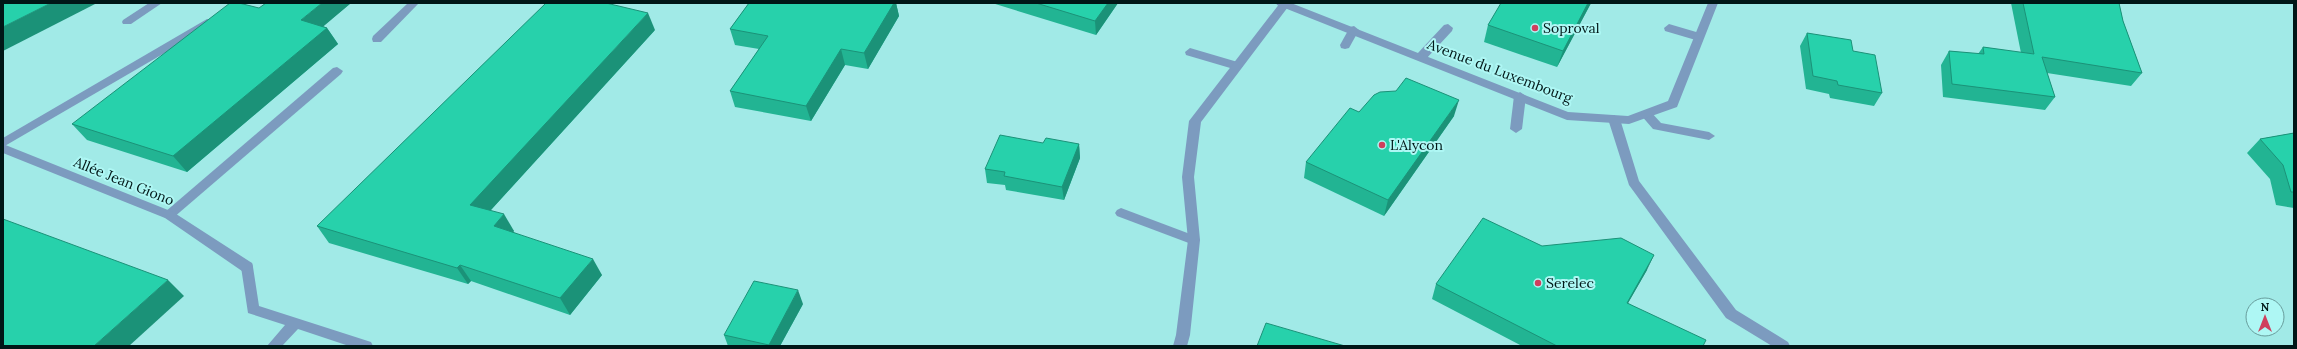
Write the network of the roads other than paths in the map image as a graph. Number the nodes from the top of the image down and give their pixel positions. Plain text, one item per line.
1 (157, 3) edge
2 (414, 3) edge
3 (1284, 3) edge
4 (1713, 3) edge
5 (217, 18) edge
6 (127, 22) dead end
7 (1448, 28) dead end
8 (1669, 28) dead end
9 (1354, 30) junction
10 (1699, 37) junction
11 (377, 39) dead end
12 (1345, 45) dead end
13 (1190, 52) dead end
14 (1421, 57) junction
15 (1236, 66) junction
16 (337, 71) dead end
17 (1520, 96) junction
18 (1646, 114) junction
19 (1614, 119) junction
20 (1516, 130) dead end
21 (1709, 136) dead end
22 (3, 142) edge
23 (3, 148) edge
24 (1121, 213) dead end
25 (169, 214) junction
26 (1194, 240) junction
27 (295, 323) junction
28 (274, 346) edge
29 (366, 346) edge
30 (1180, 346) edge
31 (1784, 346) edge

1 - 6 street
2 - 11 street
3 - 9 street, Avenue du Luxembourg
3 - 15 street
4 - 10 street, Avenue du Luxembourg
5 - 22 street
7 - 14 street
8 - 10 street
9 - 12 street
9 - 14 street, Avenue du Luxembourg
10 - 18 street, Avenue du Luxembourg
13 - 15 street
14 - 17 street, Avenue du Luxembourg
15 - 26 street
16 - 25 street
17 - 19 street, Avenue du Luxembourg
17 - 20 street
18 - 19 street, Avenue du Luxembourg
18 - 21 street
19 - 31 street
23 - 25 street, Allée Jean Giono
24 - 26 street
25 - 27 street, Allée Jean Giono
26 - 30 street
27 - 28 street
27 - 29 street

